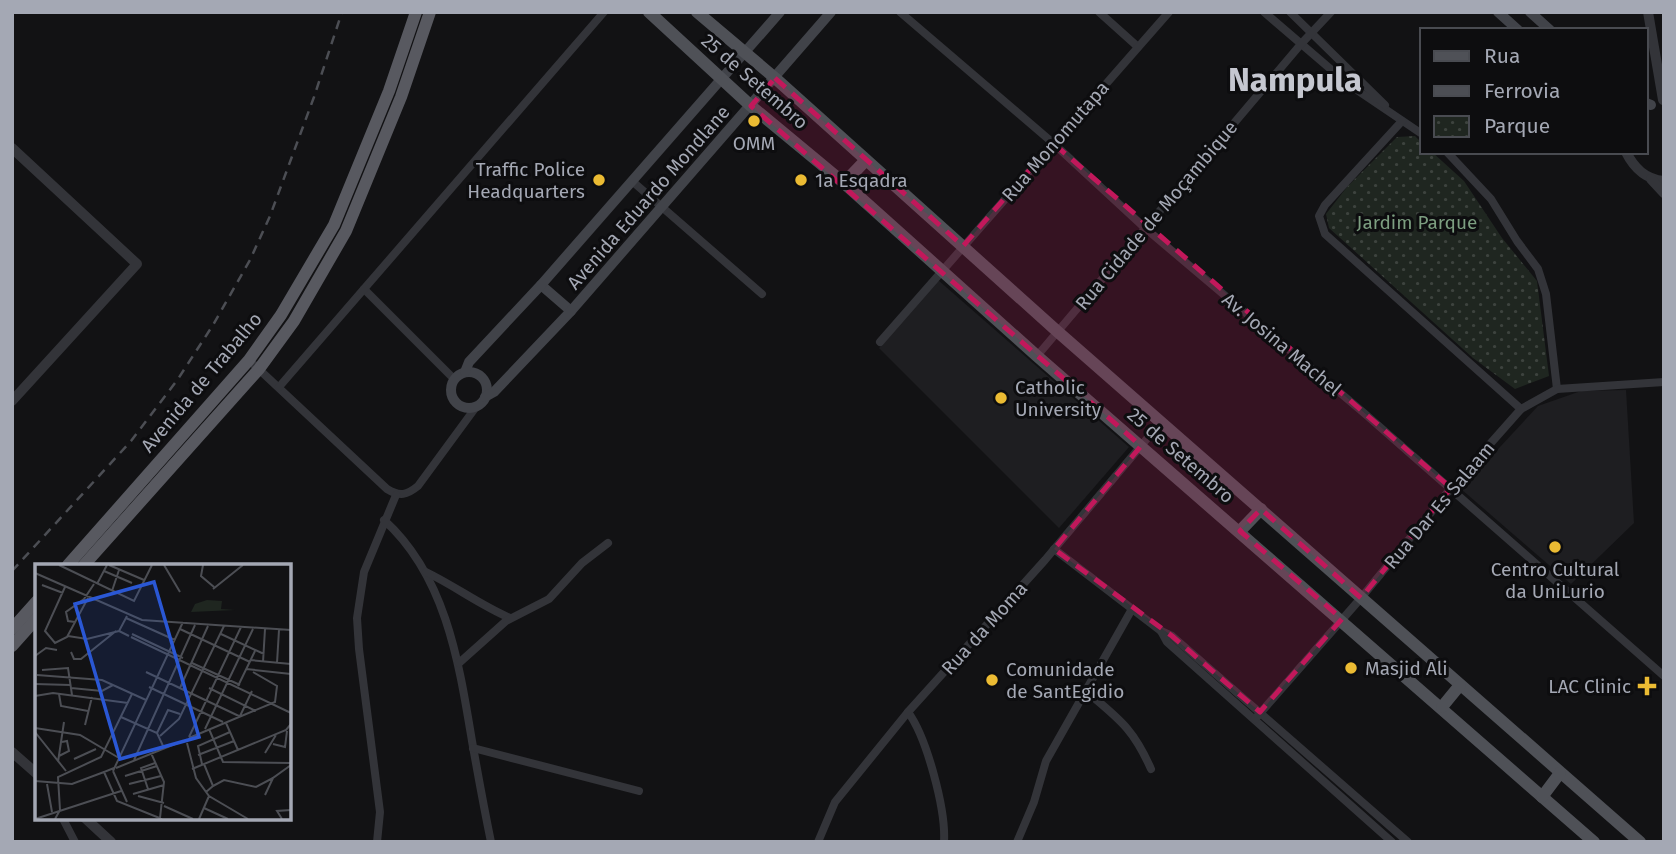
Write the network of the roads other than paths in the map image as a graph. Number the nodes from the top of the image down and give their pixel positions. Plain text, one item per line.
1 (416, 12) edge
2 (430, 12) edge
3 (604, 12) edge
4 (649, 12) edge
5 (697, 12) edge
6 (780, 12) edge
7 (831, 12) edge
8 (900, 12) edge
9 (1098, 12) edge
10 (1169, 12) edge
11 (1264, 12) edge
12 (1290, 12) edge
13 (1331, 12) edge
14 (1498, 12) edge
15 (1530, 12) edge
16 (1648, 12) edge
17 (1516, 28) edge
18 (1546, 28) edge
19 (1311, 34) junction
20 (1301, 44) junction
21 (1138, 47) junction
22 (744, 52) junction
23 (775, 78) junction
24 (721, 79) junction
25 (389, 91) junction
26 (401, 97) junction
27 (1663, 100) edge
28 (1648, 105) edge
29 (751, 106) junction
30 (1402, 121) junction
31 (1420, 133) edge
32 (1053, 143) junction
33 (12, 148) edge
34 (1449, 154) edge
35 (1627, 154) edge
36 (866, 160) junction
37 (1651, 179) junction
38 (632, 181) junction
39 (1664, 181) edge
40 (845, 183) junction
41 (1664, 193) edge
42 (663, 207) junction
43 (340, 228) junction
44 (1145, 228) junction
45 (963, 246) junction
46 (941, 270) junction
47 (541, 285) junction
48 (364, 289) junction
49 (762, 294) dead end
50 (571, 311) junction
51 (1058, 332) junction
52 (880, 342) dead end
53 (1037, 356) junction
54 (249, 359) junction
55 (260, 369) junction
56 (465, 372) junction
57 (454, 379) junction
58 (1664, 382) edge
59 (279, 387) junction
60 (1557, 389) junction
61 (485, 397) junction
62 (12, 401) edge
63 (475, 407) junction
64 (1521, 409) junction
65 (1161, 422) junction
66 (1141, 446) junction
67 (1451, 488) junction
68 (396, 495) junction
69 (1261, 509) junction
70 (384, 520) junction
71 (1240, 531) junction
72 (608, 543) dead end
73 (1054, 549) junction
74 (69, 564) edge
75 (85, 564) edge
76 (426, 572) junction
77 (1361, 598) junction
78 (35, 603) edge
79 (1132, 609) junction
80 (510, 618) junction
81 (1342, 619) junction
82 (35, 620) edge
83 (12, 629) edge
84 (12, 646) edge
85 (458, 663) junction
86 (1664, 676) edge
87 (1460, 685) junction
88 (1086, 691) junction
89 (1442, 707) junction
90 (908, 712) junction
91 (1258, 716) junction
92 (473, 748) junction
93 (12, 751) edge
94 (1151, 769) dead end
95 (35, 772) edge
96 (1560, 773) junction
97 (639, 791) dead end
98 (1542, 797) junction
99 (63, 819) edge
100 (86, 819) edge
101 (75, 842) edge
102 (111, 842) edge
103 (377, 842) edge
104 (491, 842) edge
105 (818, 842) edge
106 (944, 842) edge
107 (1017, 842) edge
108 (1392, 842) edge
109 (1408, 842) edge
110 (1594, 842) edge
111 (1640, 842) edge

1 - 25 highway, Avenida de Trabalho
2 - 26 highway, Avenida de Trabalho
3 - 48 street
4 - 24 main road, 25 de Setembro
5 - 22 main road, 25 de Setembro
6 - 22 main road, Avenida Eduardo Mondlane
7 - 23 main road, Avenida Eduardo Mondlane
8 - 32 street, Av. Josina Machel
9 - 21 street
10 - 21 street, Rua Monomutapa
11 - 20 street
12 - 19 street
13 - 19 street, Rua Cidade de Moçambique
14 - 17 main road
15 - 18 main road
16 - 27 street
19 - 20 street, Rua Cidade de Moçambique
19 - 30 street
20 - 30 street
20 - 44 street, Rua Cidade de Moçambique
21 - 32 street, Rua Monomutapa
22 - 23 main road, 25 de Setembro
22 - 24 main road, Avenida Eduardo Mondlane
23 - 29 main road, Avenida Eduardo Mondlane
23 - 36 main road, 25 de Setembro
24 - 29 main road, 25 de Setembro
24 - 38 main road, Avenida Eduardo Mondlane
25 - 26 highway
25 - 43 highway, Avenida de Trabalho
26 - 43 highway, Avenida de Trabalho
27 - 28 street
29 - 40 main road, 25 de Setembro
29 - 42 main road, Avenida Eduardo Mondlane
30 - 31 street
30 - 64 street
32 - 44 street, Av. Josina Machel
32 - 45 street, Rua Monomutapa
33 - 62 street
34 - 60 street
35 - 37 street
36 - 40 main road
36 - 45 main road, 25 de Setembro
37 - 39 street
37 - 41 street
38 - 42 street
38 - 47 main road, Avenida Eduardo Mondlane
40 - 46 main road, 25 de Setembro
42 - 49 street
42 - 50 main road, Avenida Eduardo Mondlane
43 - 54 highway, Avenida de Trabalho
43 - 55 highway, Avenida de Trabalho
44 - 51 street, Rua Cidade de Moçambique
44 - 67 street, Av. Josina Machel
45 - 46 street, Rua Monomutapa
45 - 51 main road, 25 de Setembro
46 - 52 street, Rua Monomutapa
46 - 53 main road, 25 de Setembro
47 - 50 main road
47 - 56 main road, Avenida Eduardo Mondlane
48 - 57 street
48 - 59 street
50 - 61 main road, Avenida Eduardo Mondlane
51 - 53 street, Rua Cidade de Moçambique
51 - 65 main road, 25 de Setembro
53 - 66 main road, 25 de Setembro
54 - 55 street
54 - 74 highway, Avenida de Trabalho
55 - 59 street
55 - 75 highway, Avenida de Trabalho
56 - 57 main road
56 - 61 main road
57 - 63 main road
58 - 60 street, Rua Dar Es Salaam
59 - 68 street
60 - 64 street, Rua Dar Es Salaam
61 - 63 main road
63 - 68 street
64 - 67 street, Rua Dar Es Salaam
65 - 66 street, Rua da Moma
65 - 69 main road, 25 de Setembro
66 - 71 main road, 25 de Setembro
66 - 73 street, Rua da Moma
67 - 77 street, Rua Dar Es Salaam
67 - 86 street, Av. Josina Machel
68 - 70 street
69 - 71 main road
69 - 77 main road, 25 de Setembro
70 - 76 street
70 - 103 street
71 - 81 main road, 25 de Setembro
72 - 80 street
73 - 79 street
73 - 90 street, Rua da Moma
76 - 80 street
76 - 85 street
77 - 81 street, Rua Dar Es Salaam
77 - 87 main road, 25 de Setembro
78 - 83 highway
79 - 88 street
79 - 91 street
80 - 85 street
81 - 89 main road, 25 de Setembro
81 - 91 street, Rua Dar Es Salaam
82 - 84 highway
85 - 92 street
87 - 89 main road
87 - 96 main road, 25 de Setembro
88 - 94 street
88 - 107 street
89 - 98 main road, 25 de Setembro
90 - 105 street, Rua da Moma
90 - 106 street
91 - 108 street
91 - 109 street
92 - 97 street
92 - 104 street
93 - 95 street
96 - 98 main road
96 - 111 main road, 25 de Setembro
98 - 110 main road, 25 de Setembro
99 - 101 street
100 - 102 street

